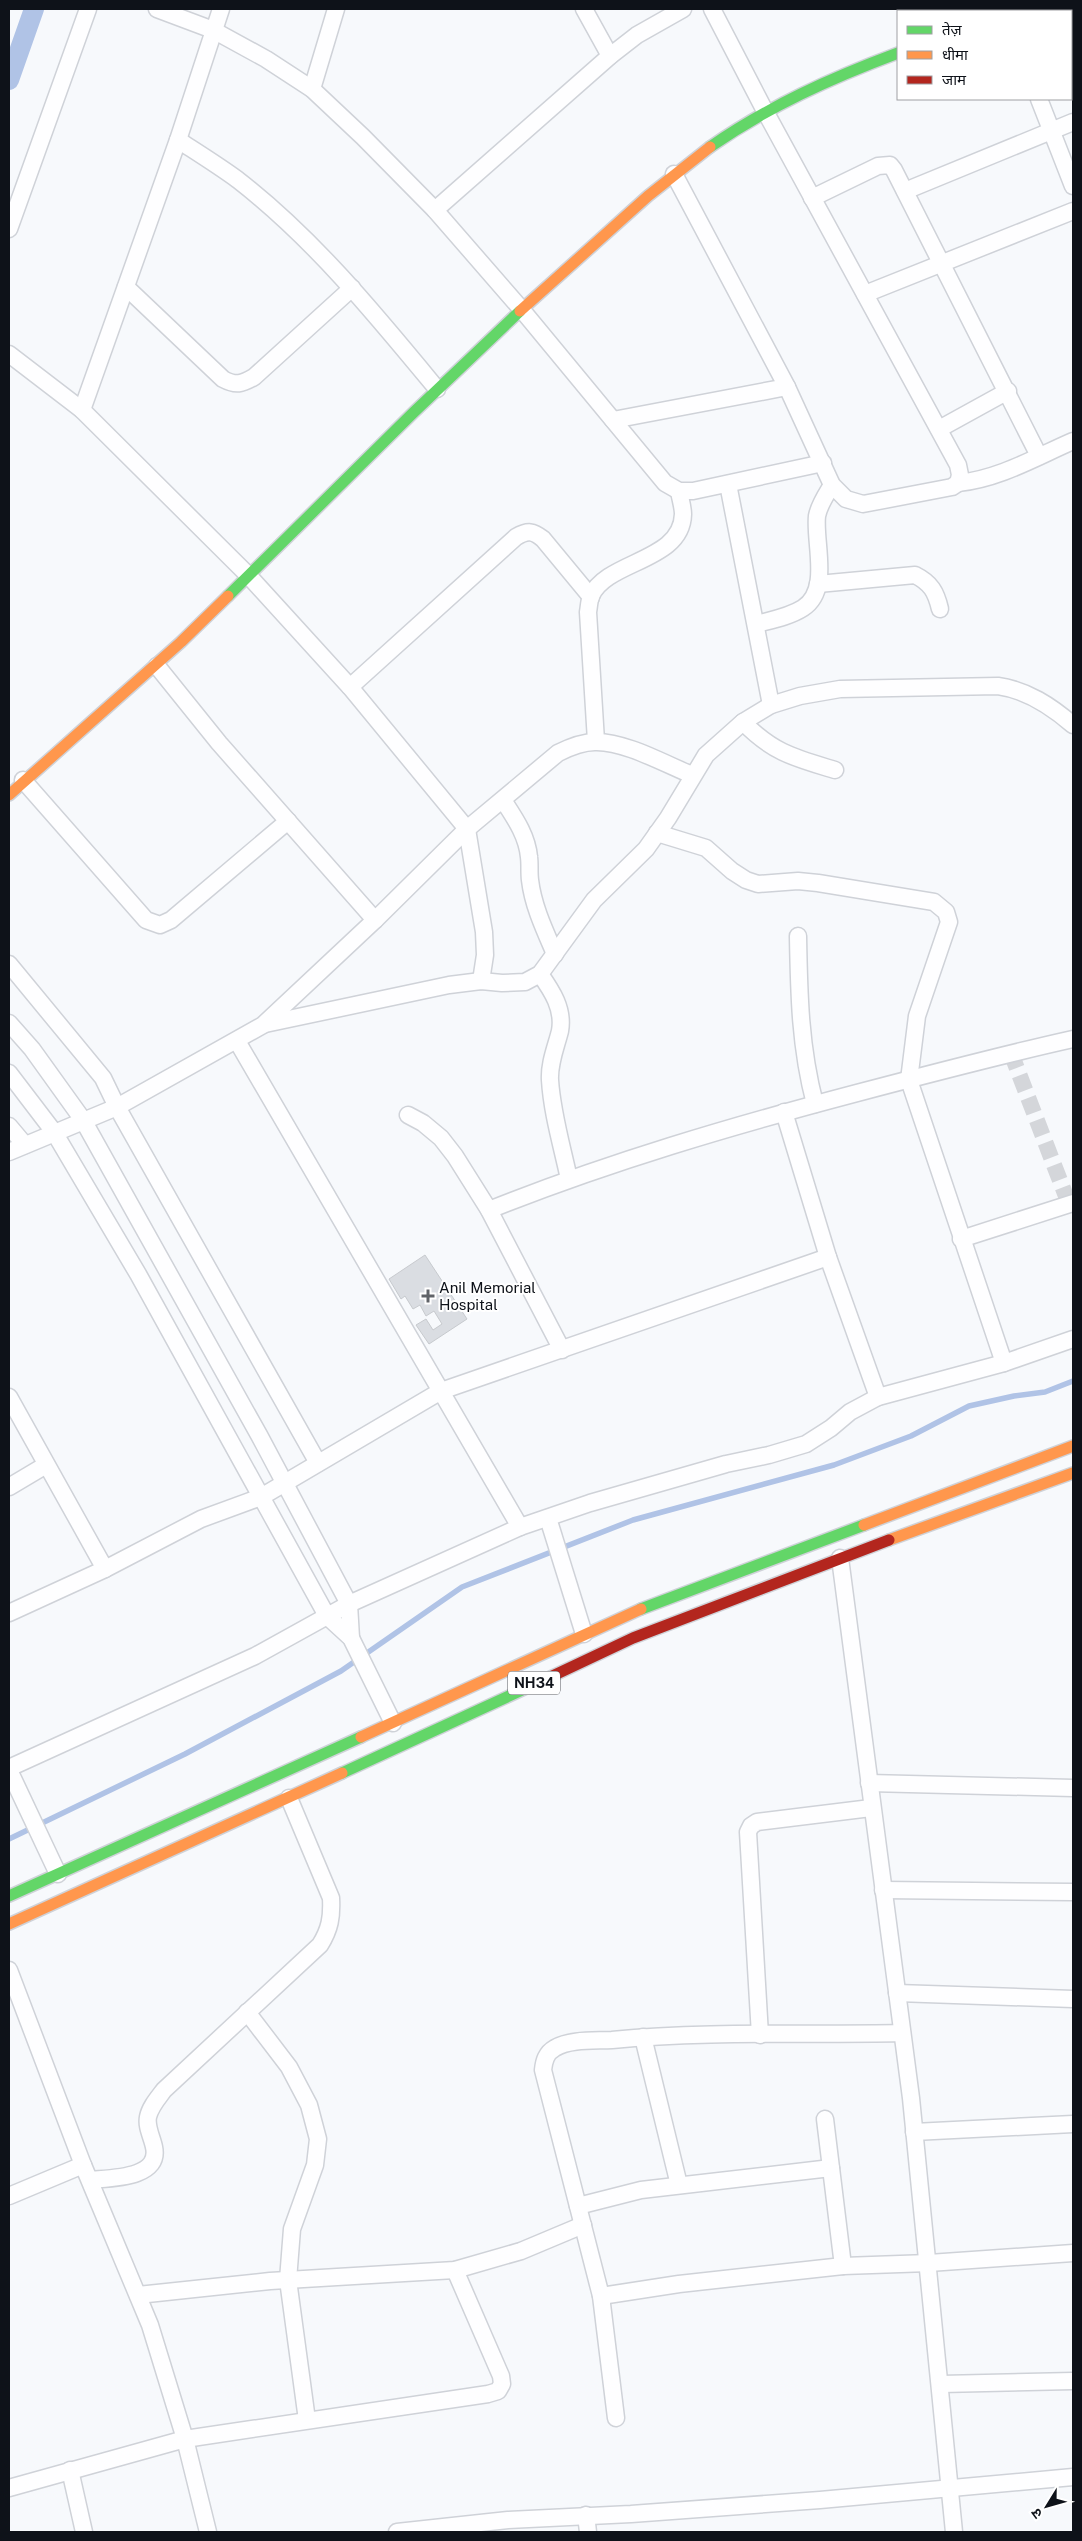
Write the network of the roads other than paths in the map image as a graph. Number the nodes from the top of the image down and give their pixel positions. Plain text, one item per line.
1 (88, 9) edge
2 (156, 9) edge
3 (221, 9) edge
4 (336, 9) edge
5 (584, 9) edge
6 (683, 9) edge
7 (712, 9) edge
8 (1013, 9) edge
9 (1006, 10) edge
10 (213, 30) junction
11 (897, 53) edge
12 (610, 56) junction
13 (312, 89) junction
14 (1039, 100) edge
15 (765, 112) junction
16 (1073, 122) edge
17 (1051, 131) junction
18 (178, 140) junction
19 (674, 174) junction
20 (1073, 186) edge
21 (906, 191) junction
22 (812, 198) junction
23 (435, 210) junction
24 (1073, 211) edge
25 (9, 229) edge
26 (942, 264) junction
27 (126, 287) junction
28 (352, 288) junction
29 (865, 294) junction
30 (522, 310) junction
31 (9, 354) edge
32 (787, 387) junction
33 (436, 389) junction
34 (1008, 391) junction
35 (82, 410) junction
36 (613, 420) junction
37 (939, 430) junction
38 (1073, 441) edge
39 (1039, 456) junction
40 (823, 463) junction
41 (958, 482) junction
42 (728, 484) junction
43 (832, 485) junction
44 (679, 491) junction
45 (248, 575) junction
46 (818, 584) junction
47 (591, 597) junction
48 (940, 609) dead end
49 (756, 624) junction
50 (157, 666) junction
51 (350, 687) junction
52 (771, 705) junction
53 (743, 722) junction
54 (1073, 725) edge
55 (596, 741) junction
56 (835, 770) dead end
57 (692, 775) junction
58 (23, 780) junction
59 (9, 795) edge
60 (503, 800) junction
61 (288, 821) junction
62 (467, 828) junction
63 (657, 833) junction
64 (375, 920) junction
65 (798, 936) dead end
66 (554, 954) junction
67 (9, 964) edge
68 (540, 974) junction
69 (481, 981) junction
70 (9, 1023) edge
71 (262, 1025) junction
72 (1073, 1039) edge
73 (237, 1041) junction
74 (9, 1073) edge
75 (909, 1080) junction
76 (815, 1104) junction
77 (117, 1107) junction
78 (784, 1112) junction
79 (408, 1116) dead end
80 (83, 1120) junction
81 (9, 1126) edge
82 (54, 1132) junction
83 (26, 1145) junction
84 (9, 1152) edge
85 (569, 1179) junction
86 (1073, 1203) edge
87 (489, 1210) junction
88 (961, 1239) junction
89 (828, 1257) junction
90 (1073, 1339) edge
91 (562, 1350) junction
92 (1004, 1363) junction
93 (441, 1391) junction
94 (9, 1397) edge
95 (878, 1397) junction
96 (1073, 1446) edge
97 (318, 1463) junction
98 (46, 1465) junction
99 (1073, 1473) edge
100 (285, 1482) junction
101 (9, 1487) edge
102 (261, 1497) junction
103 (548, 1518) junction
104 (520, 1527) junction
105 (840, 1558) junction
106 (105, 1569) junction
107 (349, 1604) junction
108 (9, 1613) edge
109 (327, 1616) junction
110 (584, 1634) junction
111 (351, 1638) junction
112 (393, 1723) junction
113 (9, 1769) edge
114 (869, 1783) junction
115 (1073, 1788) edge
116 (289, 1798) junction
117 (871, 1808) junction
118 (58, 1874) junction
119 (882, 1890) junction
120 (1073, 1892) edge
121 (9, 1896) edge
122 (9, 1924) edge
123 (9, 1970) edge
124 (897, 1993) junction
125 (1073, 1999) edge
126 (247, 2012) junction
127 (902, 2033) junction
128 (760, 2035) junction
129 (643, 2037) junction
130 (825, 2119) dead end
131 (1073, 2124) edge
132 (914, 2132) junction
133 (831, 2168) junction
134 (87, 2172) junction
135 (679, 2185) junction
136 (9, 2196) edge
137 (578, 2206) junction
138 (582, 2225) junction
139 (1073, 2253) edge
140 (929, 2264) junction
141 (843, 2266) junction
142 (455, 2270) junction
143 (288, 2280) junction
144 (138, 2295) junction
145 (601, 2296) junction
146 (1073, 2381) edge
147 (941, 2384) junction
148 (616, 2418) dead end
149 (307, 2420) junction
150 (185, 2440) junction
151 (70, 2470) junction
152 (1073, 2477) edge
153 (9, 2488) edge
154 (950, 2490) junction
155 (586, 2515) junction
156 (84, 2532) edge
157 (208, 2532) edge
158 (397, 2532) edge
159 (588, 2532) edge
160 (954, 2532) edge

1 - 25 street
2 - 10 street
3 - 10 street
4 - 13 street
5 - 12 street
6 - 12 street
7 - 15 street
8 - 9 street
10 - 13 street
10 - 18 street
11 - 15 main road
12 - 23 street
13 - 23 street
14 - 17 street
15 - 19 main road
15 - 22 street
16 - 17 street
17 - 20 street
17 - 21 street
18 - 27 street
18 - 28 street
19 - 30 main road
19 - 32 street
21 - 22 street
21 - 26 street
22 - 29 street
23 - 30 street
24 - 26 street
26 - 29 street
26 - 34 street
27 - 28 street
27 - 35 street
28 - 33 street
29 - 37 street
30 - 33 main road
30 - 36 street
31 - 35 street
32 - 36 street
32 - 40 street
33 - 45 main road
34 - 37 street
34 - 39 street
35 - 45 street
36 - 44 street
37 - 41 street
38 - 39 street
39 - 41 street
40 - 42 street
40 - 43 street
41 - 43 street
42 - 44 street
42 - 49 street
43 - 46 street
44 - 47 street
45 - 50 main road
45 - 51 street
46 - 48 street
46 - 49 street
47 - 51 street
47 - 55 street
49 - 52 street
50 - 58 main road
50 - 61 street
51 - 62 street
52 - 53 street
52 - 54 street
53 - 56 street
53 - 57 street
55 - 57 street
55 - 60 street
57 - 63 street
58 - 59 main road
58 - 61 street
60 - 62 street
60 - 66 street
61 - 64 street
62 - 64 street
62 - 69 street
63 - 66 street
63 - 75 street
64 - 71 street
65 - 76 street
66 - 68 street
67 - 77 street
68 - 69 street
68 - 85 street
69 - 71 street
70 - 80 street
71 - 73 street
72 - 75 street
73 - 77 street
73 - 93 street
74 - 82 street
75 - 76 street
75 - 88 street
76 - 78 street
77 - 80 street
77 - 97 street
78 - 85 street
78 - 89 street
79 - 87 street
80 - 82 street
80 - 100 street
81 - 83 street
82 - 83 street
82 - 102 street
83 - 84 street
85 - 87 street
86 - 88 street
87 - 91 street
88 - 92 street
89 - 91 street
89 - 95 street
90 - 92 street
91 - 93 street
92 - 95 street
93 - 97 street
93 - 104 street
94 - 98 street
95 - 103 street
96 - 110 main road, NH34
97 - 100 street
98 - 101 street
98 - 106 street
99 - 105 main road, NH34
100 - 102 street
100 - 107 street
102 - 106 street
102 - 109 street
103 - 104 street
103 - 110 street
104 - 107 street
105 - 114 street
105 - 116 main road, NH34
106 - 108 street
107 - 109 street
107 - 111 street
109 - 111 street
109 - 113 street
110 - 112 main road, NH34
111 - 112 street
112 - 118 main road, NH34
113 - 118 street
114 - 115 street
114 - 117 street
116 - 122 main road, NH34
116 - 126 street
117 - 119 street
117 - 128 street
118 - 121 main road, NH34
119 - 120 street
119 - 124 street
123 - 134 street
124 - 125 street
124 - 127 street
126 - 134 street
126 - 143 street
127 - 128 street
127 - 132 street
128 - 129 street
129 - 135 street
129 - 137 street
130 - 133 street
131 - 132 street
132 - 140 street
133 - 135 street
133 - 141 street
134 - 136 street
134 - 144 street
135 - 137 street
137 - 138 street
138 - 142 street
138 - 145 street
139 - 140 street
140 - 141 street
140 - 147 street
141 - 145 street
142 - 143 street
142 - 149 street
143 - 144 street
143 - 149 street
144 - 150 street
145 - 148 street
146 - 147 street
147 - 154 street
149 - 150 street
150 - 151 street
150 - 157 street
151 - 153 street
151 - 156 street
152 - 154 street
154 - 155 street
154 - 160 street
155 - 158 street
155 - 159 street

